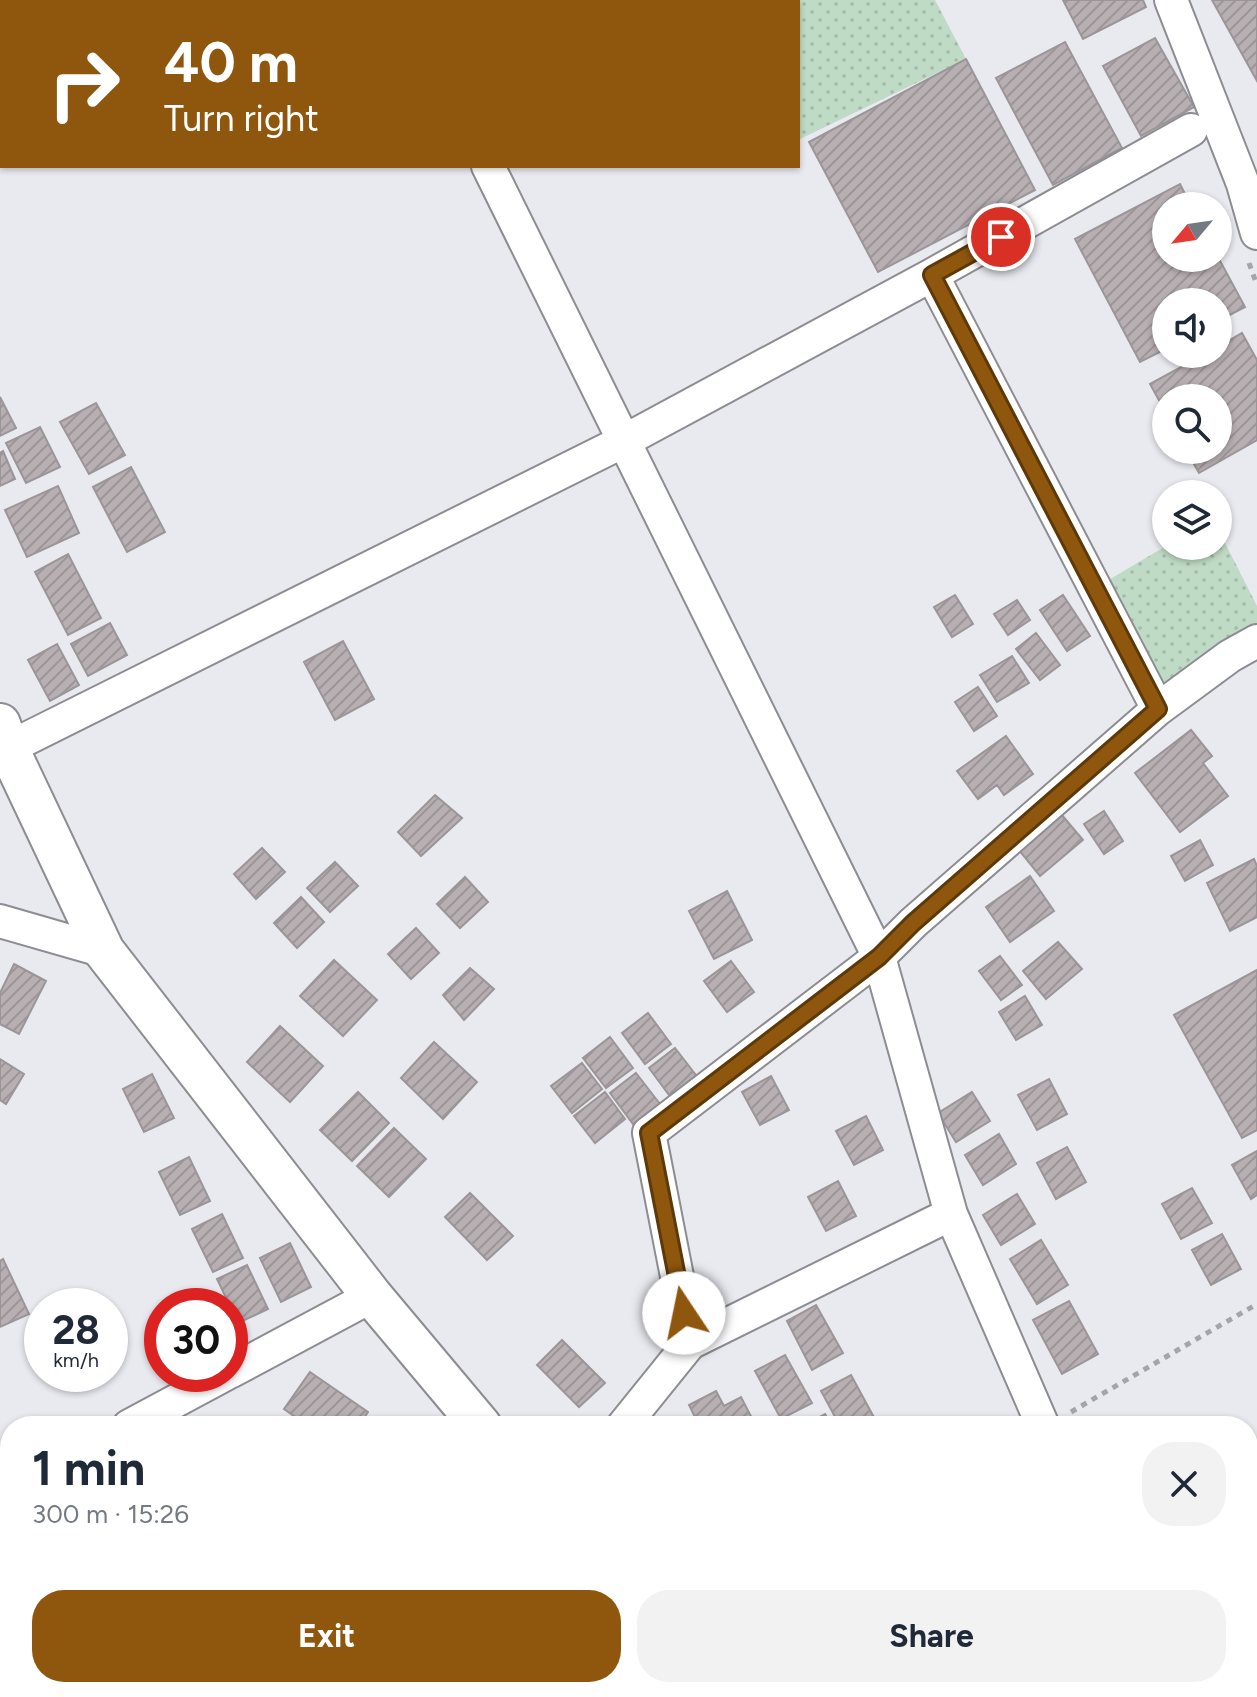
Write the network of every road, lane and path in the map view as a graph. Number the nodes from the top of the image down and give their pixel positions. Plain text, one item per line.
1 (1171, 0) edge
2 (1191, 130) dead end
3 (489, 168) edge
4 (1250, 180) edge
5 (1257, 233) edge
6 (932, 275) junction
7 (624, 441) junction
8 (1257, 641) edge
9 (1158, 709) junction
10 (3, 741) edge
11 (0, 921) edge
12 (104, 951) junction
13 (879, 957) junction
14 (951, 1214) junction
15 (372, 1296) junction
16 (1257, 1304) edge
17 (690, 1343) junction
18 (248, 1362) edge
19 (193, 1392) edge
20 (148, 1416) edge
21 (473, 1416) edge
22 (631, 1416) edge
23 (1048, 1416) edge
24 (1061, 1416) edge

1 - 4 street
2 - 6 street
3 - 7 street
4 - 5 street
6 - 7 street
6 - 9 street
7 - 10 street
7 - 13 street
8 - 9 street
9 - 13 street
10 - 12 street
11 - 12 street
12 - 15 street
13 - 14 street
13 - 17 street
14 - 17 street
14 - 23 street
15 - 18 street
15 - 21 street
16 - 24 path
17 - 22 street
19 - 20 street

